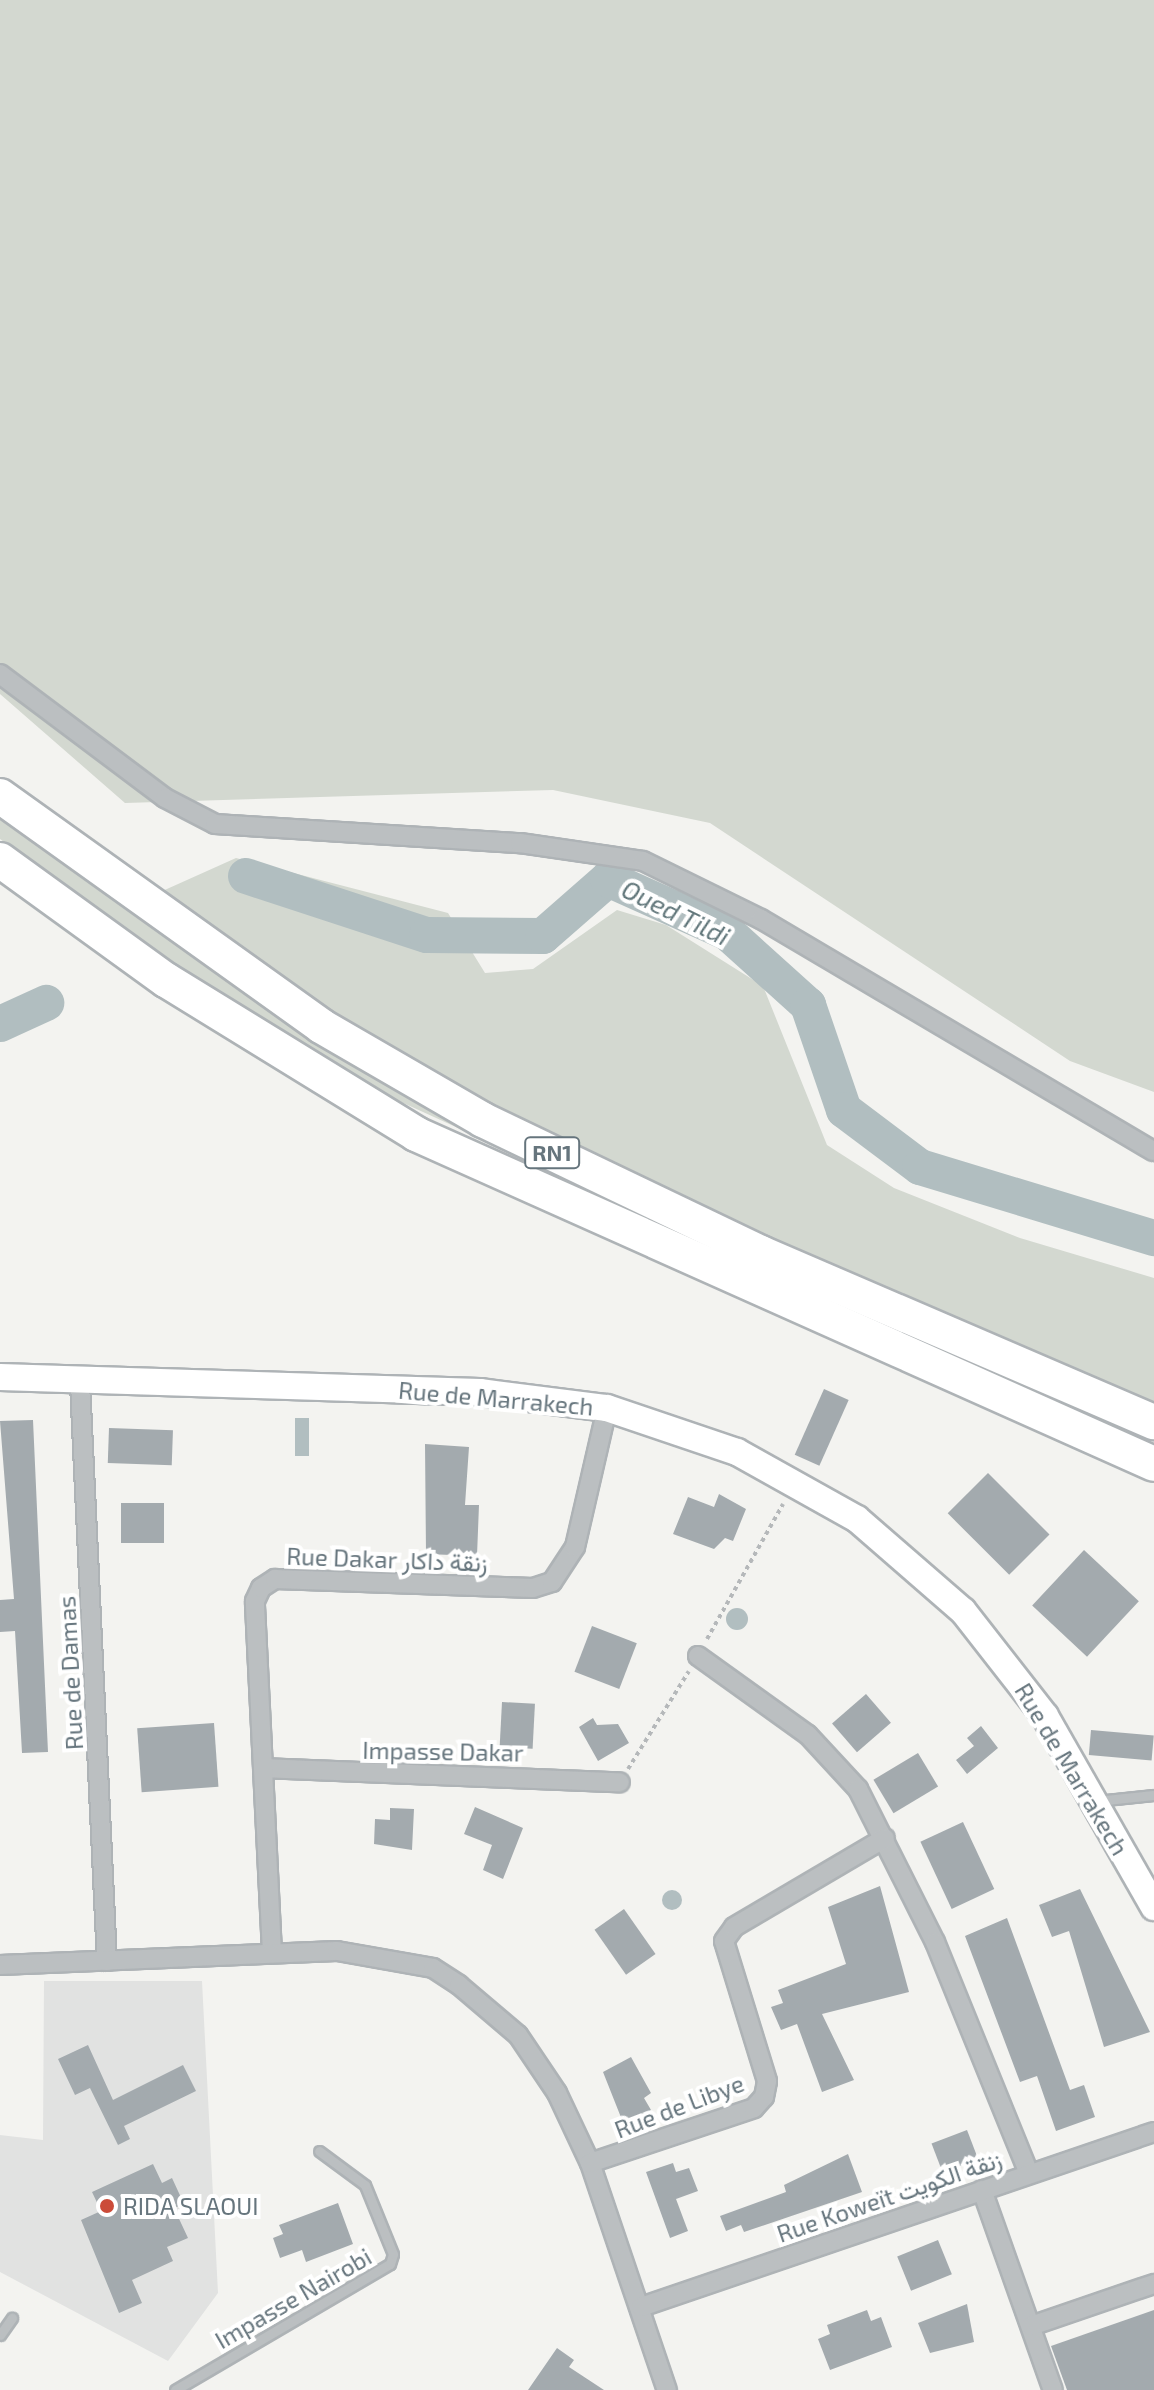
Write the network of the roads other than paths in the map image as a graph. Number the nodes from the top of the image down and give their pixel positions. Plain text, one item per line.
1 (0, 674) edge
2 (0, 796) edge
3 (0, 860) edge
4 (1154, 1151) edge
5 (0, 1377) edge
6 (80, 1383) junction
7 (607, 1408) junction
8 (1154, 1422) edge
9 (1154, 1464) edge
10 (698, 1656) road end
11 (264, 1768) junction
12 (620, 1782) road end
13 (1154, 1795) edge
14 (1093, 1801) junction
15 (885, 1838) junction
16 (1154, 1907) edge
17 (272, 1953) junction
18 (107, 1961) junction
19 (0, 1965) edge
20 (1154, 2132) edge
21 (319, 2151) dead end
22 (590, 2163) junction
23 (1029, 2173) junction
24 (982, 2190) junction
25 (1154, 2284) edge
26 (641, 2307) junction
27 (12, 2318) dead end
28 (1031, 2326) junction
29 (0, 2335) edge
30 (175, 2390) edge
31 (667, 2390) edge
32 (1053, 2390) edge

1 - 4 street
2 - 8 highway, RN1
3 - 9 highway, RN1
5 - 6 street, Rue de Marrakech
6 - 7 street, Rue de Marrakech
6 - 18 street, Rue de Damas
7 - 11 street, Rue Dakar زنقة داكار
7 - 14 street, Rue de Marrakech
10 - 15 street
11 - 12 street, Impasse Dakar
11 - 17 street, Rue Dakar زنقة داكار
13 - 14 lane
14 - 16 street, Rue de Marrakech
15 - 22 street, Rue de Libye
15 - 23 street
17 - 18 street
17 - 22 street
18 - 19 street
20 - 23 street, Rue Koweït زنقة الكويت
21 - 30 lane, Impasse Nairobi
22 - 26 street
23 - 24 street, Rue Koweït زنقة الكويت
24 - 26 street, Rue Koweït زنقة الكويت
24 - 28 street
25 - 28 street
26 - 31 street
27 - 29 lane
28 - 32 street

